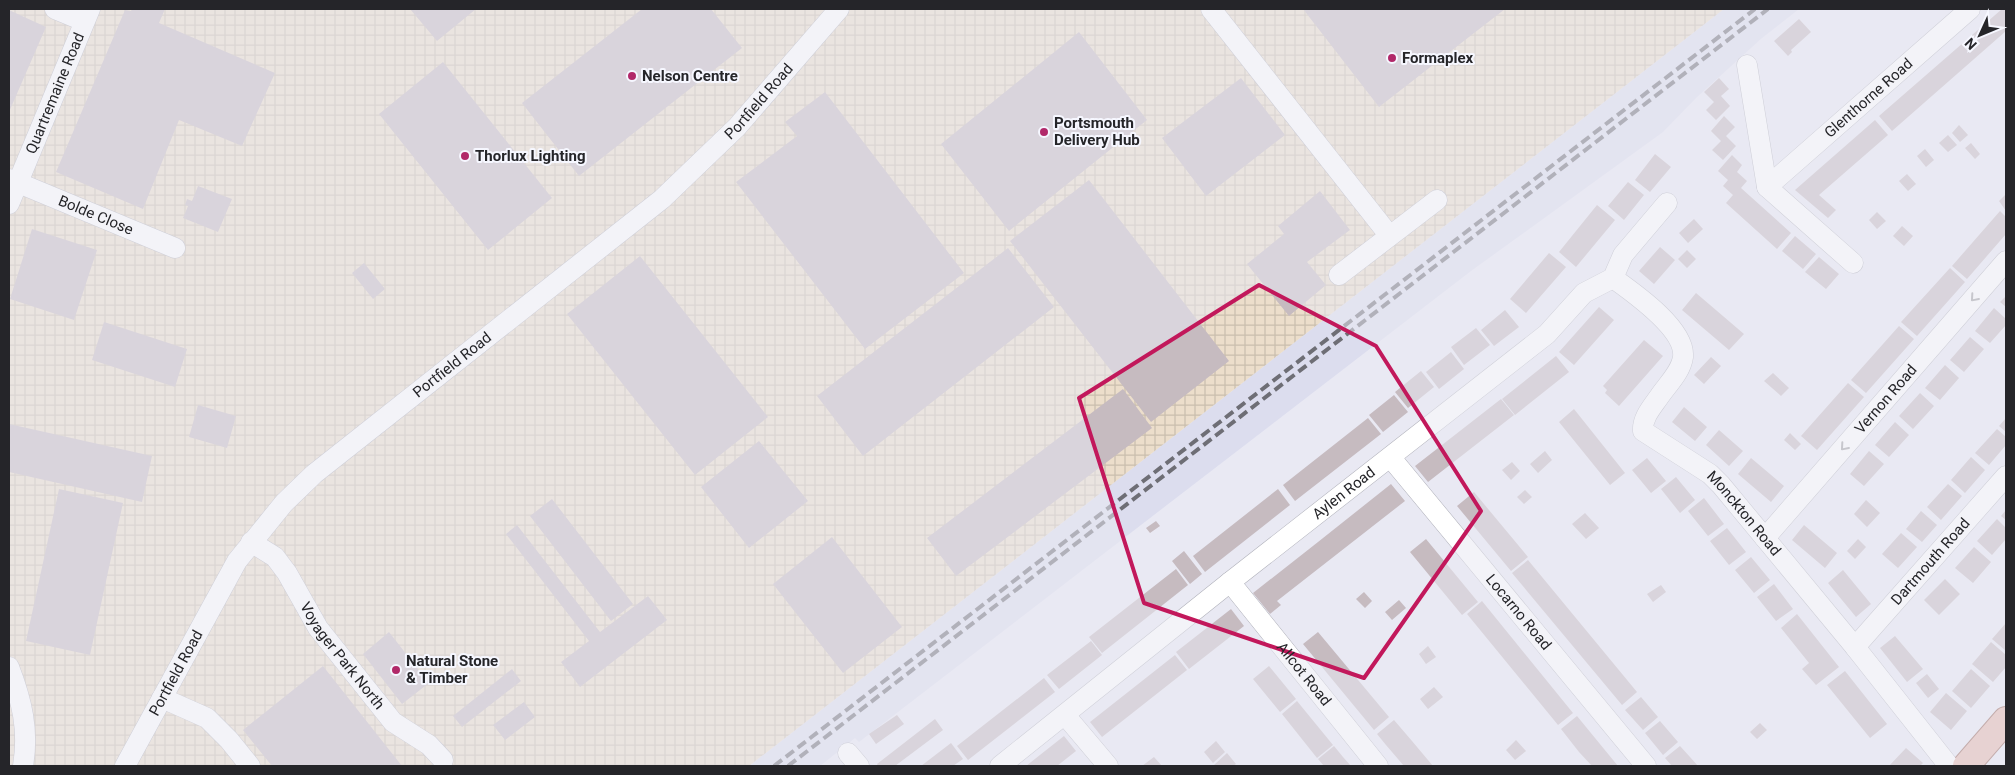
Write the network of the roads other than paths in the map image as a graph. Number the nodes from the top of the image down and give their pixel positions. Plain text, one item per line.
1 (55, 9) edge
2 (838, 9) edge
3 (1211, 9) edge
4 (1970, 9) edge
5 (87, 15) edge
6 (1746, 65) dead end
7 (12, 180) edge
8 (1767, 187) junction
9 (1437, 200) dead end
10 (1667, 203) dead end
11 (9, 204) edge
12 (1389, 235) junction
13 (175, 248) dead end
14 (2006, 261) edge
15 (1853, 263) dead end
16 (1339, 275) dead end
17 (1613, 278) junction
18 (1390, 458) junction
19 (2006, 476) edge
20 (1765, 538) junction
21 (251, 542) junction
22 (1230, 582) junction
23 (1855, 647) junction
24 (9, 667) edge
25 (162, 698) junction
26 (1066, 715) junction
27 (2006, 720) edge
28 (444, 760) dead end
29 (24, 766) edge
30 (126, 766) edge
31 (250, 766) edge
32 (1000, 766) edge
33 (1108, 766) edge
34 (1378, 766) edge
35 (1646, 766) edge
36 (1949, 766) edge
37 (1966, 766) edge

1 - 5 street
2 - 21 street, Portfield Road
3 - 12 street
4 - 8 street, Glenthorne Road
5 - 7 street, Quartremaine Road
6 - 8 street
7 - 11 street, Quartremaine Road
7 - 13 street, Bolde Close
8 - 15 street
9 - 12 street
10 - 17 street
12 - 16 street
14 -> 20 street, Vernon Road
17 - 18 street, Aylen Road
17 - 20 street, Monckton Road
18 - 22 street, Aylen Road
18 - 35 street, Locarno Road
19 - 23 street, Dartmouth Road
20 - 23 street, Monckton Road
21 - 25 street, Portfield Road
21 - 28 street, Voyager Park North
22 - 26 street, Aylen Road
22 - 34 street, Allcot Road
23 - 36 street, Monckton Road
24 - 29 street
25 - 30 street, Portfield Road
25 - 31 street
26 - 32 street, Aylen Road
26 - 33 street
27 - 37 main road

